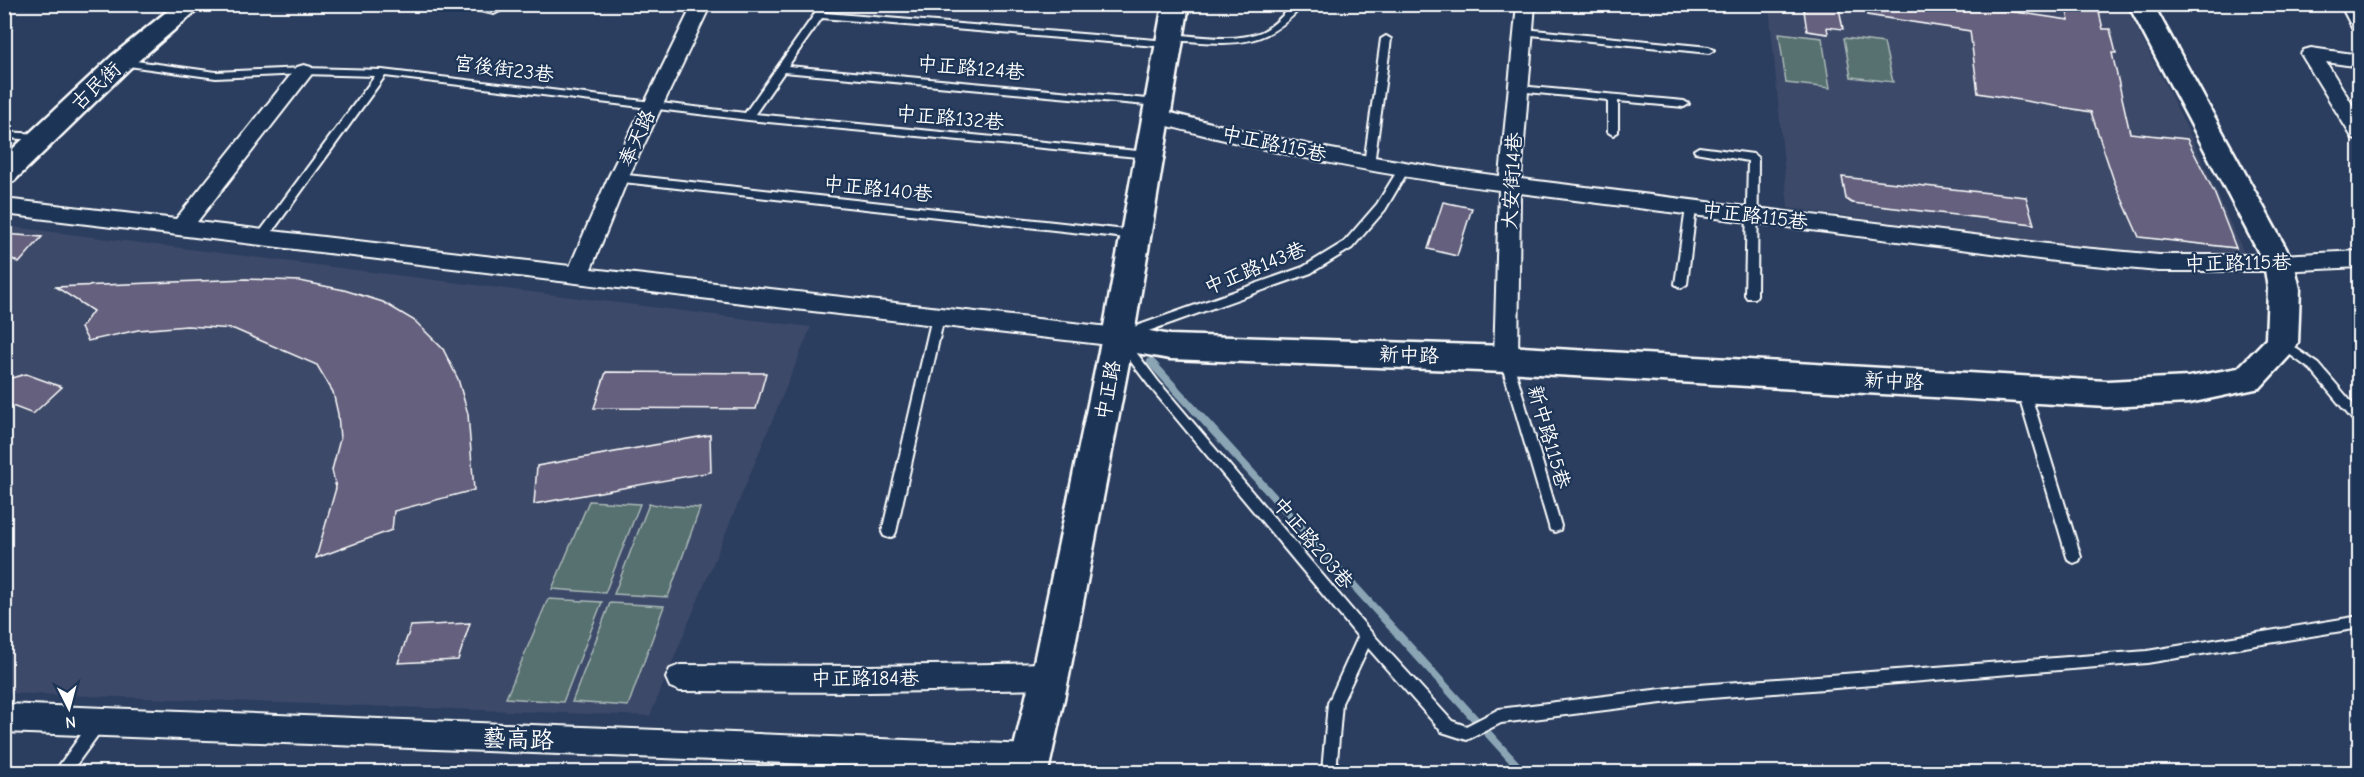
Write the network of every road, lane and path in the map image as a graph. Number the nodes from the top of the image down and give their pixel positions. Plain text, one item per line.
1 (192, 4) edge
2 (453, 4) edge
3 (510, 4) edge
4 (702, 4) edge
5 (823, 4) edge
6 (1176, 4) edge
7 (1300, 4) edge
8 (1526, 4) edge
9 (2140, 4) edge
10 (2349, 4) edge
11 (819, 15) junction
12 (2360, 25) edge
13 (1524, 32) junction
14 (1386, 39) dead end
15 (1169, 40) junction
16 (1709, 50) dead end
17 (120, 62) junction
18 (2358, 62) edge
19 (782, 69) junction
20 (304, 71) junction
21 (382, 73) junction
22 (1519, 89) junction
23 (1613, 98) junction
24 (652, 104) junction
25 (1684, 104) dead end
26 (1157, 109) junction
27 (748, 117) junction
28 (1613, 132) dead end
29 (2360, 134) edge
30 (4, 135) edge
31 (42, 137) junction
32 (1699, 150) dead end
33 (1148, 155) junction
34 (1369, 164) junction
35 (1403, 171) junction
36 (4, 174) edge
37 (618, 178) junction
38 (1510, 184) junction
39 (4, 206) edge
40 (1691, 208) junction
41 (1750, 216) junction
42 (182, 226) junction
43 (1135, 235) junction
44 (263, 236) junction
45 (2360, 259) edge
46 (2279, 263) junction
47 (578, 274) junction
48 (1682, 284) dead end
49 (1751, 295) dead end
50 (938, 317) junction
51 (1118, 336) junction
52 (2282, 344) junction
53 (1506, 359) junction
54 (2023, 389) junction
55 (2360, 421) edge
56 (1555, 526) dead end
57 (889, 532) dead end
58 (2074, 557) dead end
59 (2360, 622) edge
60 (1366, 636) junction
61 (1050, 675) junction
62 (680, 678) dead end
63 (4, 718) edge
64 (99, 722) junction
65 (1029, 766) edge
66 (63, 772) edge
67 (1329, 772) edge

1 - 17 street, 古民街
2 - 3 lane
4 - 24 street, 奉天路
5 - 11 lane
6 - 15 street, 中正路
7 - 15 lane
8 - 13 street, 大安街14巷
9 - 46 street
10 - 12 street
11 - 15 lane
11 - 19 lane
13 - 16 lane
13 - 22 street, 大安街14巷
14 - 34 lane
15 - 26 street, 中正路
17 - 20 lane, 宮後街23巷
17 - 31 street, 古民街
18 - 29 street
19 - 26 lane, 中正路124巷
19 - 27 lane
20 - 21 lane, 宮後街23巷
20 - 42 street
21 - 24 lane, 宮後街23巷
21 - 44 lane
22 - 23 lane
22 - 38 street, 大安街14巷
23 - 25 lane
23 - 28 lane
24 - 27 lane, 宮後街23巷
24 - 37 street, 奉天路
26 - 33 street, 中正路
26 - 34 street, 中正路115巷
27 - 33 lane, 中正路132巷
30 - 31 lane
31 - 36 street, 古民街
32 - 41 lane
33 - 43 street, 中正路
34 - 35 street, 中正路115巷
35 - 38 street, 中正路115巷
35 - 51 lane, 中正路143巷
37 - 43 lane, 中正路140巷
37 - 47 street, 奉天路
38 - 40 street, 中正路115巷
38 - 53 street, 大安街14巷
39 - 42 street
40 - 41 street, 中正路115巷
40 - 48 lane
41 - 46 street, 中正路115巷
41 - 49 lane
42 - 44 street
43 - 51 street, 中正路
44 - 47 street
45 - 46 street, 中正路115巷
46 - 52 street
47 - 50 street
50 - 51 street
50 - 57 lane
51 - 53 street, 新中路
51 - 60 lane, 中正路203巷
51 - 61 street, 中正路
52 - 54 street, 新中路
52 - 55 lane
53 - 54 street, 新中路
53 - 56 lane, 新中路115巷
54 - 58 lane
59 - 60 lane, 中正路203巷
60 - 67 lane
61 - 62 street, 中正路184巷
61 - 65 street, 中正路
63 - 64 street, 藝高路
64 - 65 street, 藝高路
64 - 66 lane

